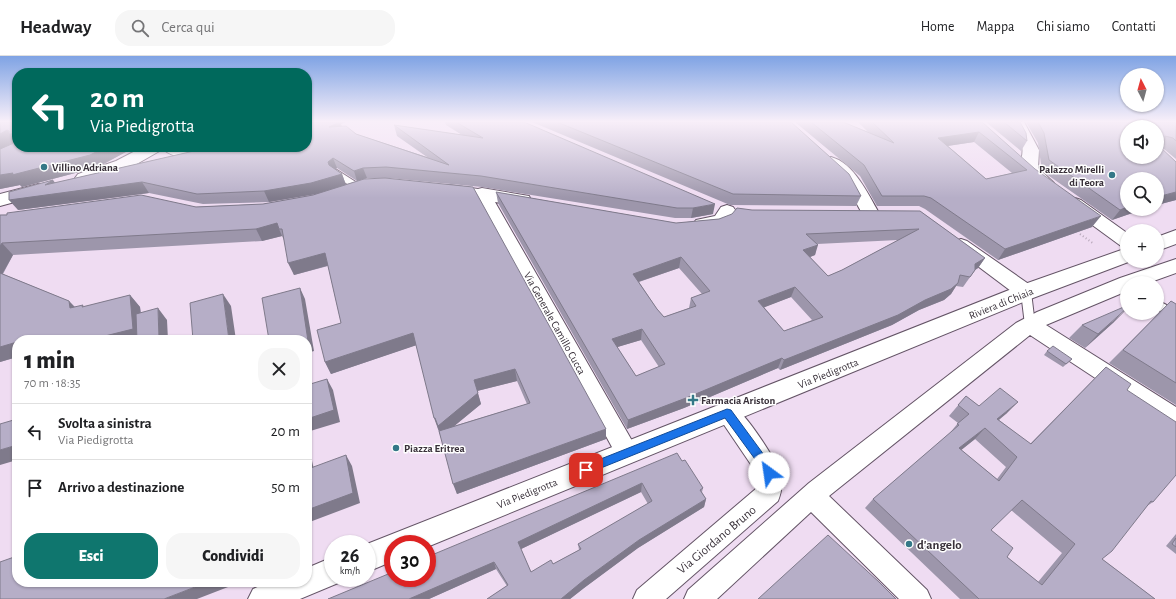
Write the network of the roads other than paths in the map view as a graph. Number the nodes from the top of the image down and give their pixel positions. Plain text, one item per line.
1 (1030, 147) edge
2 (147, 152) edge
3 (195, 152) edge
4 (821, 153) edge
5 (1015, 156) edge
6 (1032, 171) junction
7 (337, 173) edge
8 (89, 177) junction
9 (366, 186) joint
10 (436, 188) edge
11 (482, 193) junction
12 (339, 194) edge
13 (0, 200) edge
14 (537, 202) edge
15 (727, 209) dead end
16 (870, 213) edge
17 (683, 226) edge
18 (947, 234) edge
19 (1120, 237) edge
20 (1176, 237) edge
21 (1164, 241) edge
22 (1120, 258) edge
23 (1176, 266) edge
24 (1148, 276) edge
25 (1120, 286) edge
26 (1026, 292) junction
27 (1164, 308) edge
28 (1176, 315) edge
29 (1030, 325) junction
30 (876, 354) joint
31 (727, 413) junction
32 (1176, 419) edge
33 (627, 453) junction
34 (811, 496) junction
35 (423, 535) edge
36 (324, 575) edge
37 (312, 580) edge
38 (293, 587) edge
39 (263, 599) edge
40 (646, 599) edge
41 (697, 599) edge
42 (918, 599) edge

1 - 6 street
2 - 8 main road
3 - 8 main road
4 - 16 street
5 - 6 street
6 - 19 street
7 - 9 lane
8 - 13 main road
9 - 12 street
10 - 11 street
11 - 14 street
11 - 33 street, Via Generale Camillo Cucca
15 - 17 street
18 - 26 street
20 - 21 main road
22 - 26 main road, Riviera di Chiaia
23 - 24 street
25 - 29 street
26 - 29 lane
26 - 30 main road, Riviera di Chiaia
27 - 28 lane
29 - 32 street
29 - 34 street
30 - 31 main road, Via Piedigrotta
31 - 33 main road, Via Piedigrotta
31 - 40 street, Via Giordano Bruno
33 - 35 main road, Via Piedigrotta
34 - 41 street
34 - 42 street
36 - 37 main road
38 - 39 main road

